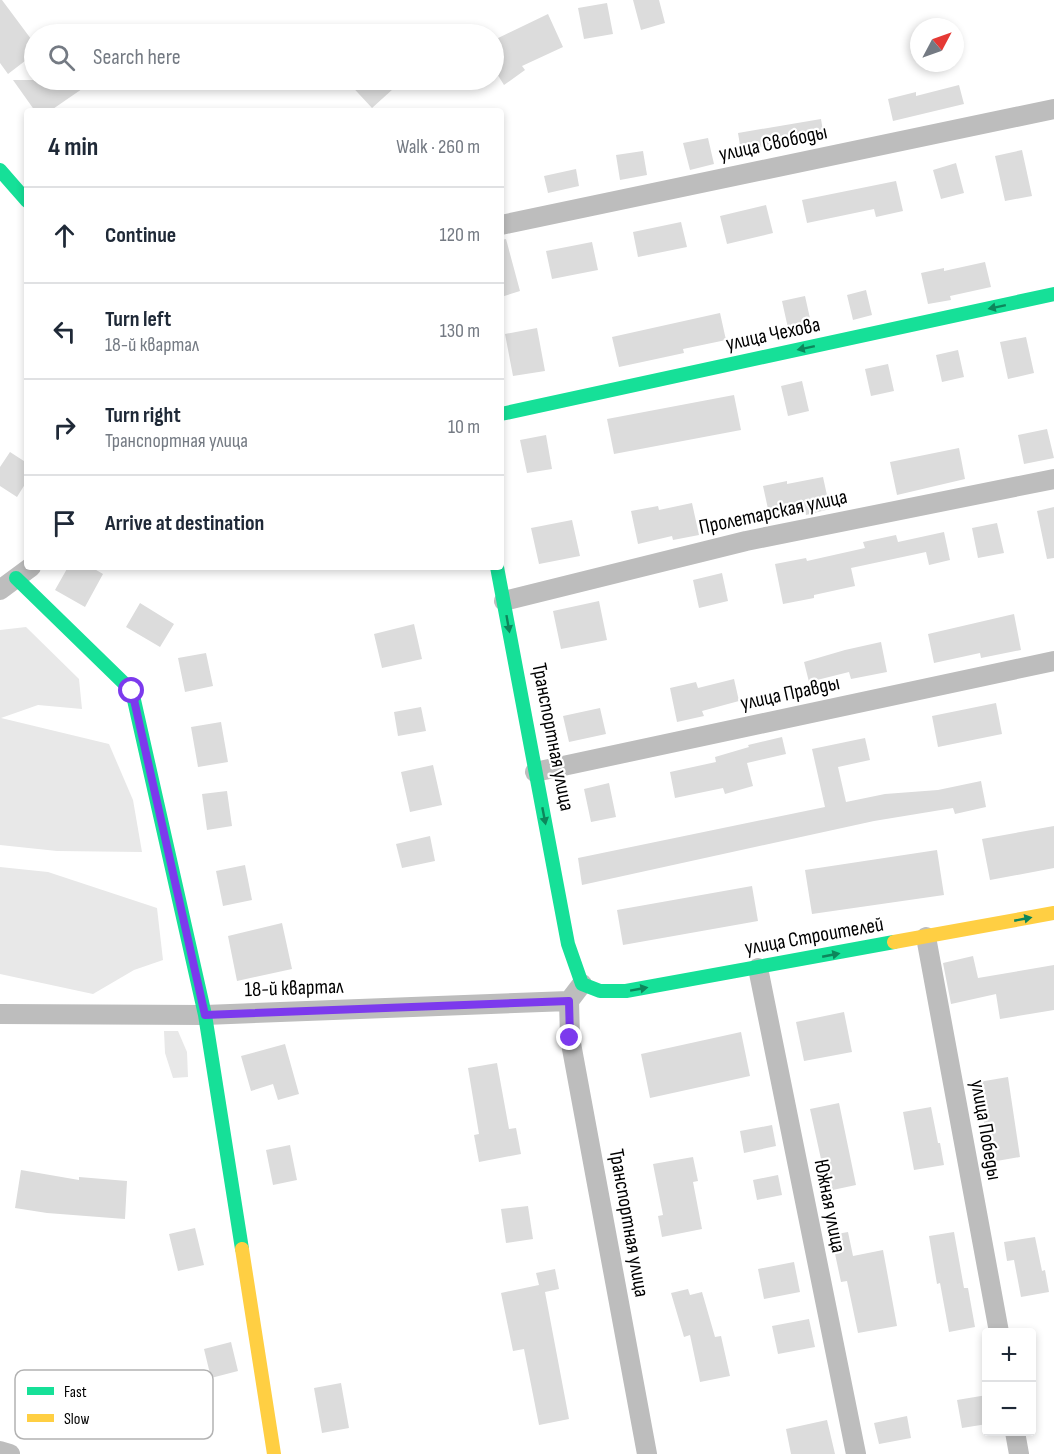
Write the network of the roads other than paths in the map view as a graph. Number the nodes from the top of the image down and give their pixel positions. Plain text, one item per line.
1 (1054, 109) edge
2 (0, 171) edge
3 (24, 198) edge
4 (504, 224) edge
5 (1054, 294) edge
6 (504, 413) edge
7 (1054, 479) edge
8 (498, 570) edge
9 (23, 572) edge
10 (0, 590) edge
11 (504, 601) junction
12 (1054, 661) edge
13 (535, 771) junction
14 (1054, 913) edge
15 (926, 937) junction
16 (758, 968) junction
17 (582, 984) junction
18 (569, 1001) junction
19 (0, 1014) edge
20 (205, 1015) junction
21 (998, 1328) edge
22 (1017, 1436) edge
23 (0, 1451) edge
24 (10, 1454) edge
25 (274, 1454) edge
26 (647, 1454) edge
27 (855, 1454) edge
28 (1019, 1454) edge

1 - 4 street, улица Свободы
2 - 3 street
5 -> 6 street, улица Чехова
7 - 11 street, Пролетарская улица
8 - 11 street, Транспортная улица
9 - 10 street
9 - 20 street
11 -> 13 street, Транспортная улица
12 - 13 street, улица Правды
13 -> 17 street, Транспортная улица
15 -> 14 street, улица Строителей
16 -> 15 street, улица Строителей
15 - 21 street, улица Победы
17 -> 16 street, улица Строителей
16 - 27 street, Южная улица
17 - 18 street
18 - 20 street, 18-й квартал
18 - 26 street, Транспортная улица
19 - 20 street, 18-й квартал
20 - 25 street
22 - 28 street
23 - 24 street

